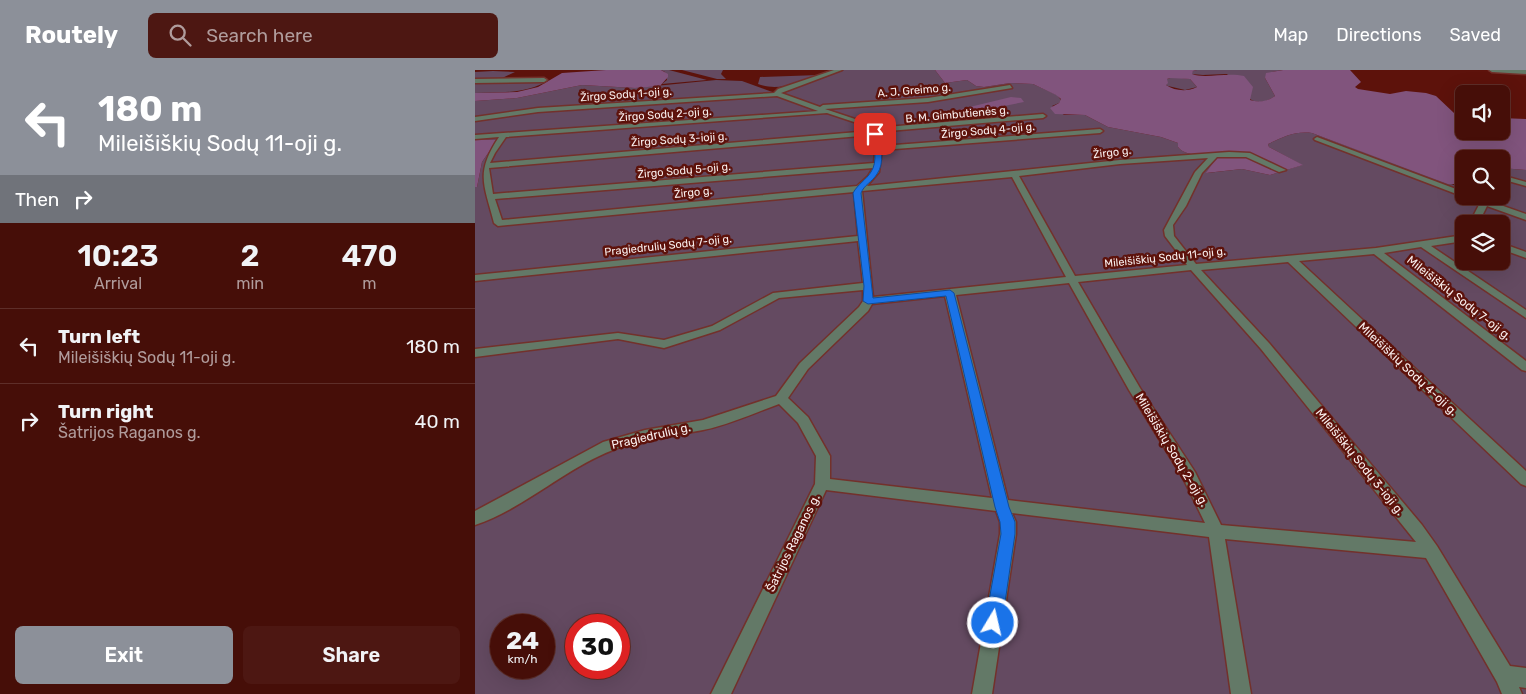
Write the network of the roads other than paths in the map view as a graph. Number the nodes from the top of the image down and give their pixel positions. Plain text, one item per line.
1 (839, 70) edge
2 (1493, 70) edge
3 (1526, 72) edge
4 (544, 80) dead end
5 (475, 81) edge
6 (1009, 87) dead end
7 (779, 94) junction
8 (823, 110) junction
9 (1043, 116) dead end
10 (475, 119) edge
11 (1100, 131) dead end
12 (874, 132) junction
13 (504, 135) junction
14 (475, 137) edge
15 (1317, 139) dead end
16 (878, 148) junction
17 (1214, 156) junction
18 (877, 164) junction
19 (486, 166) junction
20 (1282, 170) dead end
21 (1014, 174) junction
22 (1510, 180) edge
23 (1526, 184) edge
24 (859, 187) junction
25 (1455, 192) edge
26 (492, 197) junction
27 (1498, 205) edge
28 (1526, 217) edge
29 (863, 238) junction
30 (1455, 240) edge
31 (1424, 245) junction
32 (1510, 249) edge
33 (1376, 251) junction
34 (1526, 255) edge
35 (1290, 258) junction
36 (1193, 267) junction
37 (475, 278) edge
38 (1073, 280) junction
39 (868, 286) junction
40 (950, 293) junction
41 (868, 301) junction
42 (1526, 315) edge
43 (475, 353) edge
44 (1526, 367) edge
45 (781, 399) junction
46 (1526, 480) edge
47 (822, 484) junction
48 (1002, 507) junction
49 (475, 518) edge
50 (1216, 531) junction
51 (1431, 551) junction
52 (1504, 675) junction
53 (1526, 678) edge
54 (721, 694) edge
55 (982, 694) edge
56 (1241, 694) edge
57 (1512, 694) edge

1 - 7 street
2 - 3 street
4 - 5 street
6 - 8 street, A. J. Greimo g.
7 - 8 street
7 - 10 street, Žirgo Sodų 1-oji g.
8 - 12 street
8 - 13 street, Žirgo Sodų 2-oji g.
9 - 12 street, B. M. Gimbutienės g.
11 - 16 street, Žirgo Sodų 4-oji g.
12 - 16 street
12 - 19 street, Žirgo Sodų 3-ioji g.
13 - 14 street
13 - 19 street
15 - 25 street
16 - 18 street
17 - 20 street, Žirgo g.
17 - 21 street, Žirgo g.
17 - 36 street
18 - 24 street
18 - 26 street, Žirgo Sodų 5-oji g.
19 - 26 street, Žirgo g.
21 - 24 street, Žirgo g.
21 - 38 street
22 - 23 street
24 - 26 street, Žirgo g.
24 - 29 street
27 - 28 street
29 - 37 street, Pragiedrulių Sodų 7-oji g.
29 - 39 street
30 - 31 street, Mileišiškių Sodų 11-oji g.
31 - 33 street, Mileišiškių Sodų 11-oji g.
31 - 42 street
32 - 34 street
33 - 35 street, Mileišiškių Sodų 11-oji g.
33 - 44 street, Mileišiškių Sodų 7-oji g.
35 - 36 street, Mileišiškių Sodų 11-oji g.
35 - 46 street, Mileišiškių Sodų 4-oji g.
36 - 38 street, Mileišiškių Sodų 11-oji g.
36 - 51 street, Mileišiškių Sodų 3-ioji g.
38 - 40 street, Mileišiškių Sodų 11-oji g.
38 - 50 street, Mileišiškių Sodų 2-oji g.
39 - 41 street
39 - 43 street
40 - 41 street, Mileišiškių Sodų 11-oji g.
40 - 48 street
41 - 45 street
45 - 47 street, Šatrijos Raganos g.
45 - 49 street, Pragiedrulių g.
47 - 48 street
47 - 54 street, Šatrijos Raganos g.
48 - 50 street
48 - 55 street
50 - 51 street
50 - 56 street, Mileišiškių Sodų 2-oji g.
51 - 52 street, Mileišiškių Sodų 3-ioji g.
52 - 53 street
52 - 57 street, Mileišiškių Sodų 3-ioji g.

